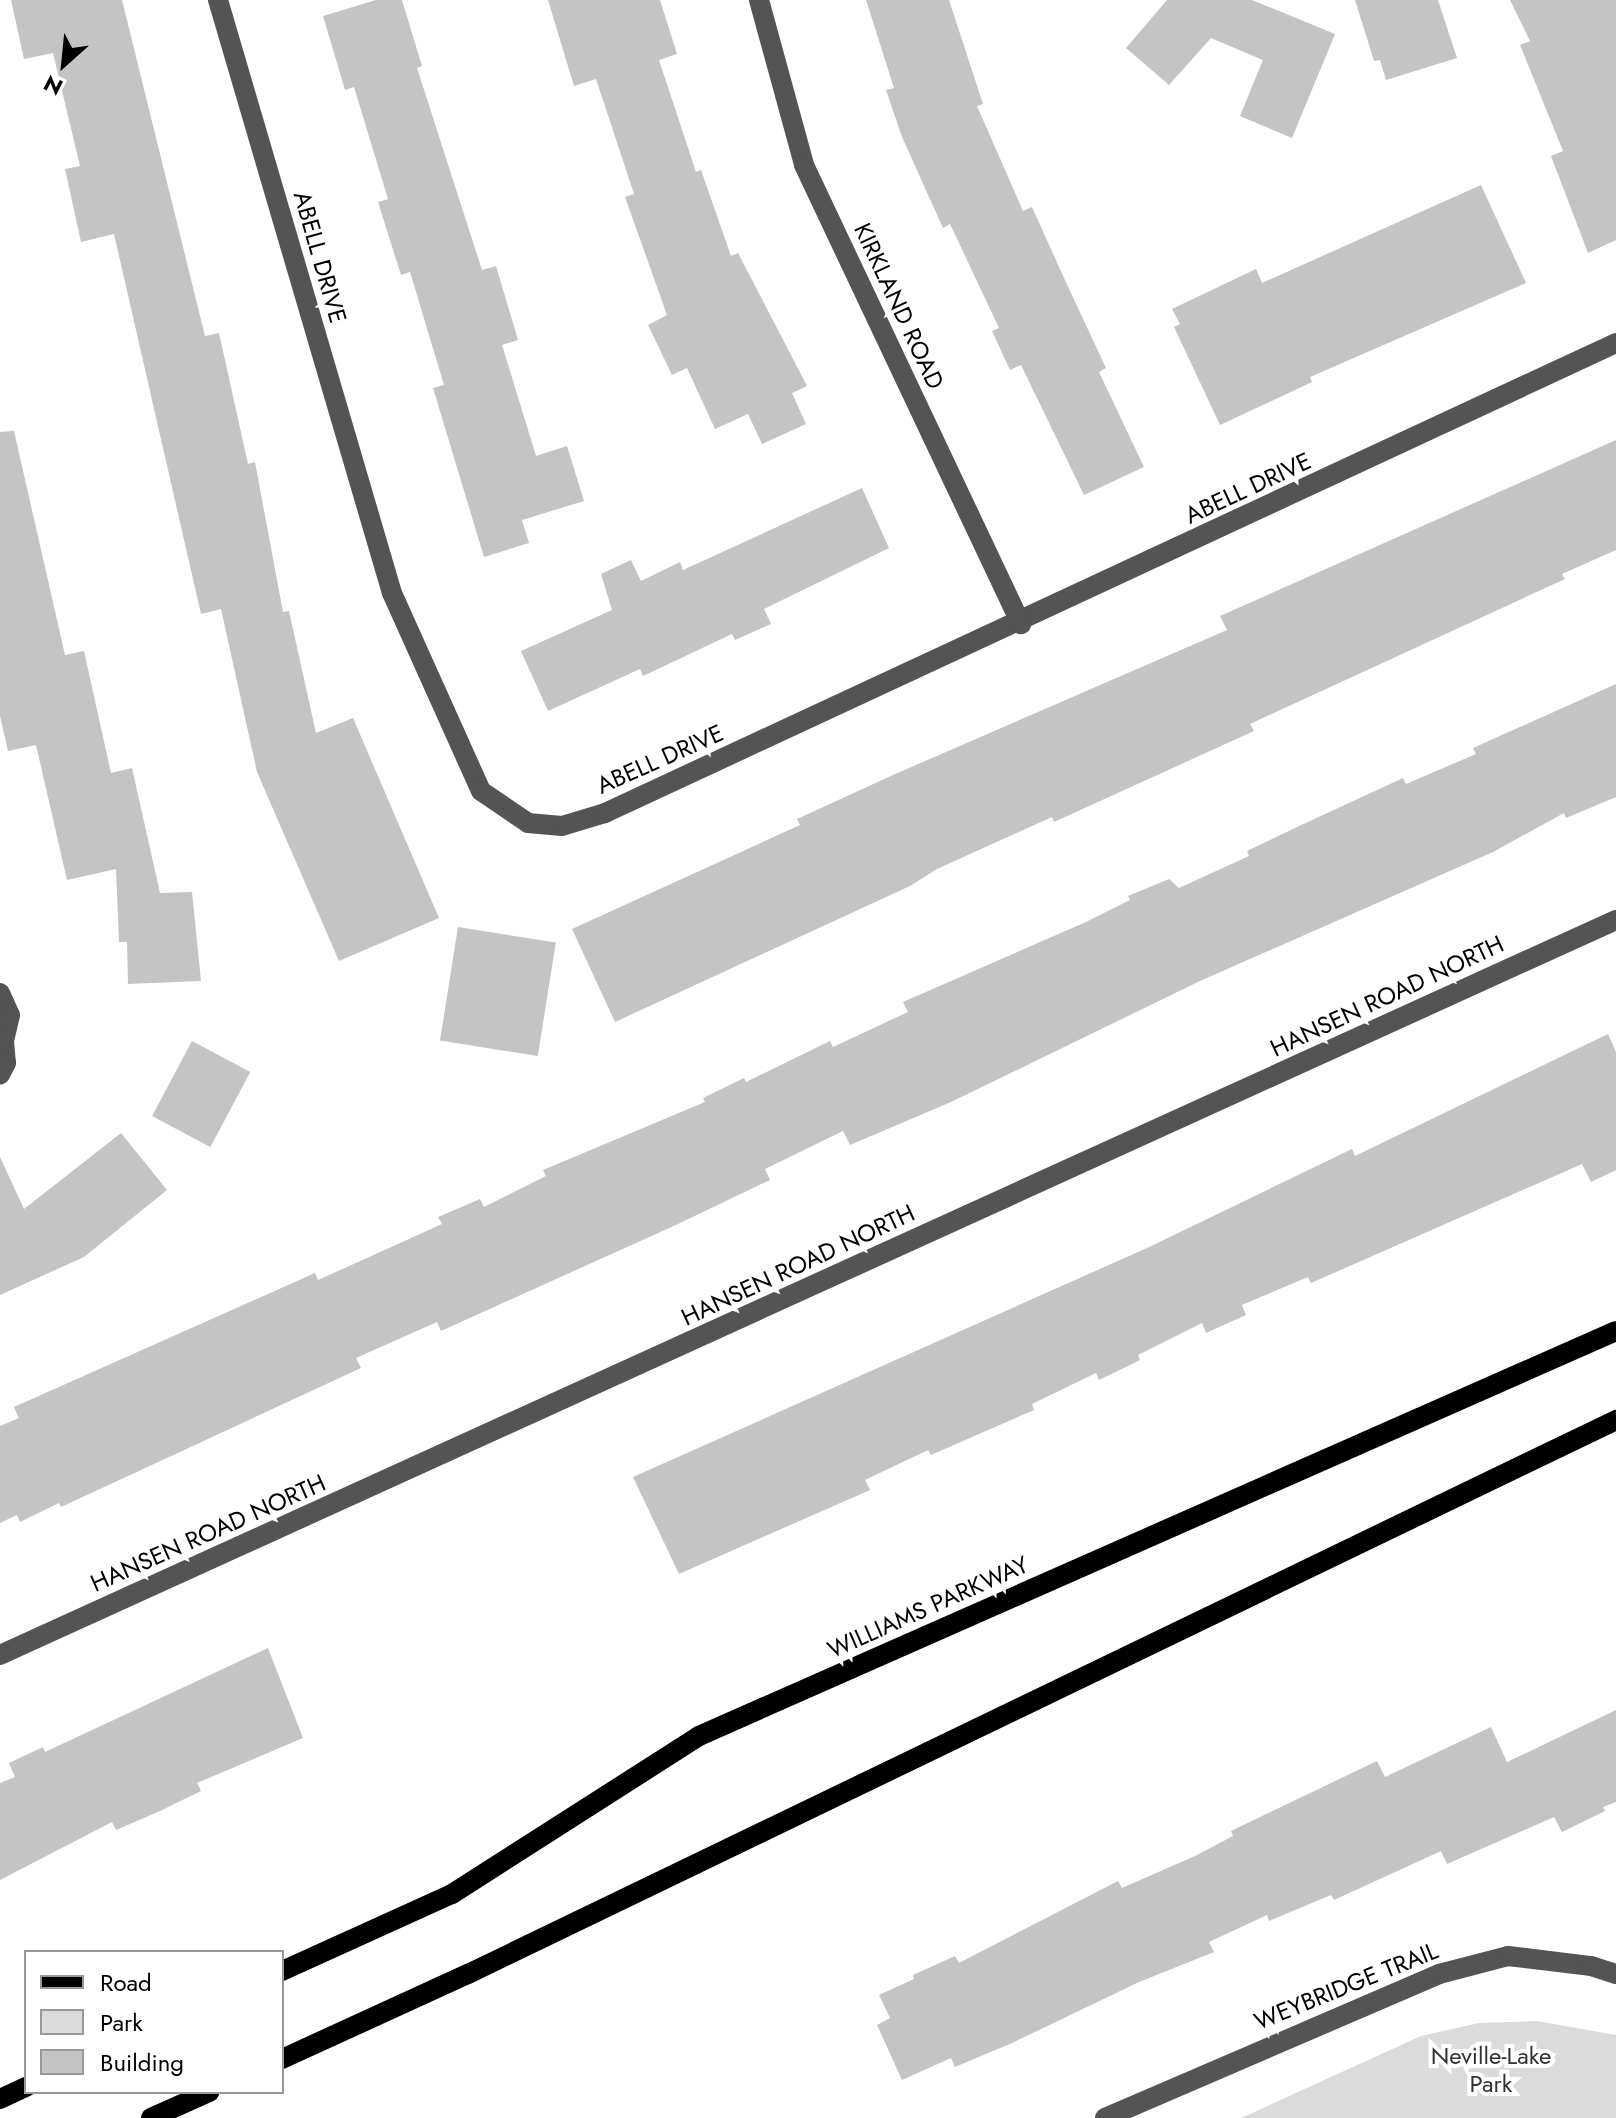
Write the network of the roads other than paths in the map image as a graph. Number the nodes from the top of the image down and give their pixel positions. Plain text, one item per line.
1 (218, 0) edge
2 (759, 0) edge
3 (1616, 343) edge
4 (1021, 624) junction
5 (1616, 920) edge
6 (0, 993) edge
7 (0, 1075) edge
8 (1616, 1331) edge
9 (1616, 1420) edge
10 (0, 1655) edge
11 (284, 1970) edge
12 (1616, 1974) edge
13 (284, 2058) edge
14 (24, 2088) edge
15 (205, 2094) edge
16 (0, 2099) edge
17 (151, 2118) edge
18 (1105, 2118) edge

1 - 4 street, ABELL DRIVE
2 - 4 street, KIRKLAND ROAD
3 - 4 street, ABELL DRIVE
5 - 10 street, HANSEN ROAD NORTH
6 - 7 street
8 - 11 main road, WILLIAMS PARKWAY
9 - 13 main road
12 - 18 street, WEYBRIDGE TRAIL
14 - 16 main road
15 - 17 main road

